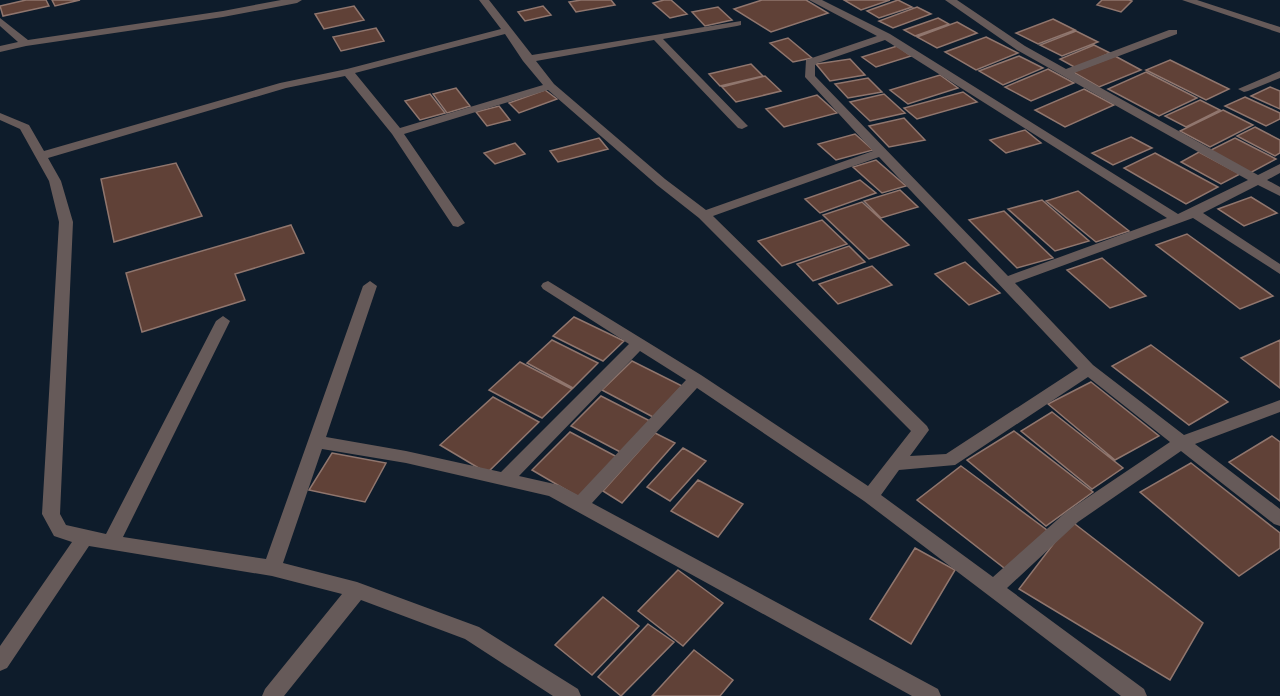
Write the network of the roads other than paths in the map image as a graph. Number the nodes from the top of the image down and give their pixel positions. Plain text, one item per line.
1 (218, 0) edge
2 (297, 0) edge
3 (484, 0) edge
4 (814, 0) edge
5 (950, 0) edge
6 (1187, 0) edge
7 (223, 14) junction
8 (0, 21) edge
9 (737, 23) dead end
10 (1280, 30) edge
11 (506, 31) junction
12 (1173, 32) dead end
13 (886, 36) junction
14 (657, 38) junction
15 (26, 43) junction
16 (0, 49) edge
17 (527, 59) junction
18 (348, 72) junction
19 (1068, 72) junction
20 (1280, 74) edge
21 (550, 86) junction
22 (1244, 89) dead end
23 (0, 116) edge
24 (742, 126) dead end
25 (397, 132) junction
26 (881, 152) junction
27 (40, 156) junction
28 (1280, 168) edge
29 (1258, 180) junction
30 (1280, 192) edge
31 (1194, 213) junction
32 (704, 215) junction
33 (1177, 219) junction
34 (458, 223) dead end
35 (1280, 270) edge
36 (1005, 282) junction
37 (370, 286) dead end
38 (548, 286) dead end
39 (223, 321) dead end
40 (638, 343) junction
41 (1088, 369) junction
42 (696, 379) junction
43 (1280, 406) edge
44 (316, 442) junction
45 (1180, 442) junction
46 (895, 464) junction
47 (504, 480) junction
48 (870, 496) junction
49 (580, 505) junction
50 (1280, 519) edge
51 (85, 538) junction
52 (111, 542) junction
53 (272, 568) junction
54 (993, 589) junction
55 (357, 590) junction
56 (0, 662) edge
57 (273, 696) edge
58 (571, 696) edge
59 (931, 696) edge
60 (1137, 696) edge

1 - 7 street
2 - 7 street
3 - 11 street
4 - 13 street
5 - 19 street
6 - 10 street
7 - 15 street
8 - 15 street
9 - 14 street
11 - 17 street
11 - 18 street
12 - 19 street
13 - 26 street
13 - 33 street
14 - 17 street
14 - 24 street
15 - 16 street
17 - 21 street
18 - 25 street
18 - 27 street
19 - 29 street
20 - 22 street
21 - 25 street
21 - 32 street
23 - 27 street
25 - 34 street
26 - 32 street
26 - 36 street
27 - 51 street
28 - 29 street
29 - 30 street
29 - 31 street
31 - 33 street
31 - 35 street
32 - 46 street
33 - 36 street
36 - 41 street
37 - 44 street
38 - 40 street
39 - 52 street
40 - 42 street
40 - 47 street
41 - 45 street
41 - 46 street
42 - 48 street
42 - 49 street
43 - 45 street
44 - 47 street
44 - 53 street
45 - 50 street
45 - 54 street
46 - 48 street
47 - 49 street
48 - 54 street
49 - 59 street
51 - 52 street
51 - 56 street
52 - 53 street
53 - 55 street
54 - 60 street
55 - 57 street
55 - 58 street

